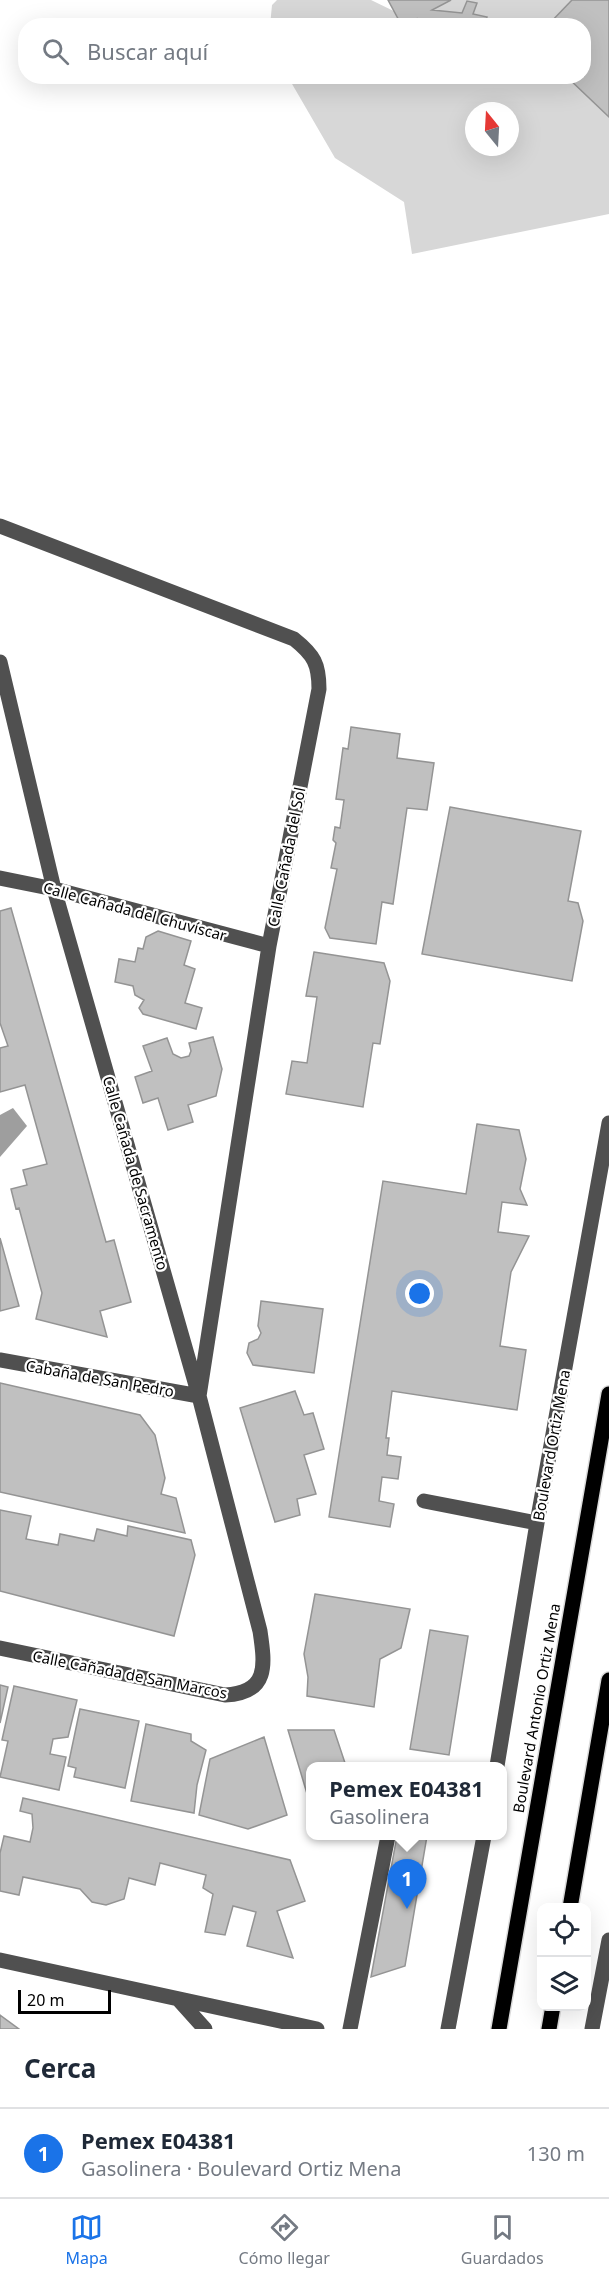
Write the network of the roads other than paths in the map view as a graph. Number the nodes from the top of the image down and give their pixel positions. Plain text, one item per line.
1 (0, 526) edge
2 (0, 662) edge
3 (0, 878) edge
4 (54, 889) junction
5 (269, 946) junction
6 (609, 1124) edge
7 (0, 1359) edge
8 (609, 1394) edge
9 (199, 1396) junction
10 (424, 1501) dead end
11 (537, 1523) junction
12 (0, 1648) edge
13 (609, 1680) edge
14 (258, 1684) joint
15 (498, 1762) edge
16 (387, 1840) edge
17 (483, 1840) edge
18 (571, 1903) edge
19 (609, 1940) edge
20 (0, 1960) edge
21 (178, 1999) junction
22 (552, 2011) edge
23 (205, 2029) edge
24 (317, 2029) edge
25 (350, 2029) edge
26 (448, 2029) edge
27 (499, 2029) edge
28 (549, 2029) edge
29 (592, 2029) edge

1 - 5 street, Calle Cañada del Sol
2 - 4 street, Calle Cañada de Sacramento
3 - 4 street, Calle Cañada del Chuvíscar
4 - 5 street, Calle Cañada del Chuvíscar
4 - 9 street, Calle Cañada de Sacramento
5 - 9 street, Calle Cañada del Sol
6 - 11 street, Boulevard Ortiz Mena
7 - 9 street, Cabaña de San Pedro
8 - 27 main road, Boulevard Antonio Ortiz Mena
9 - 14 street, Calle Cañada de Sacramento
10 - 11 street
11 - 15 street, Boulevard Ortiz Mena
12 - 14 street, Calle Cañada de San Marcos
13 - 18 main road
16 - 25 street
17 - 26 street
19 - 29 street
20 - 21 street
21 - 23 street
21 - 24 street
22 - 28 main road

